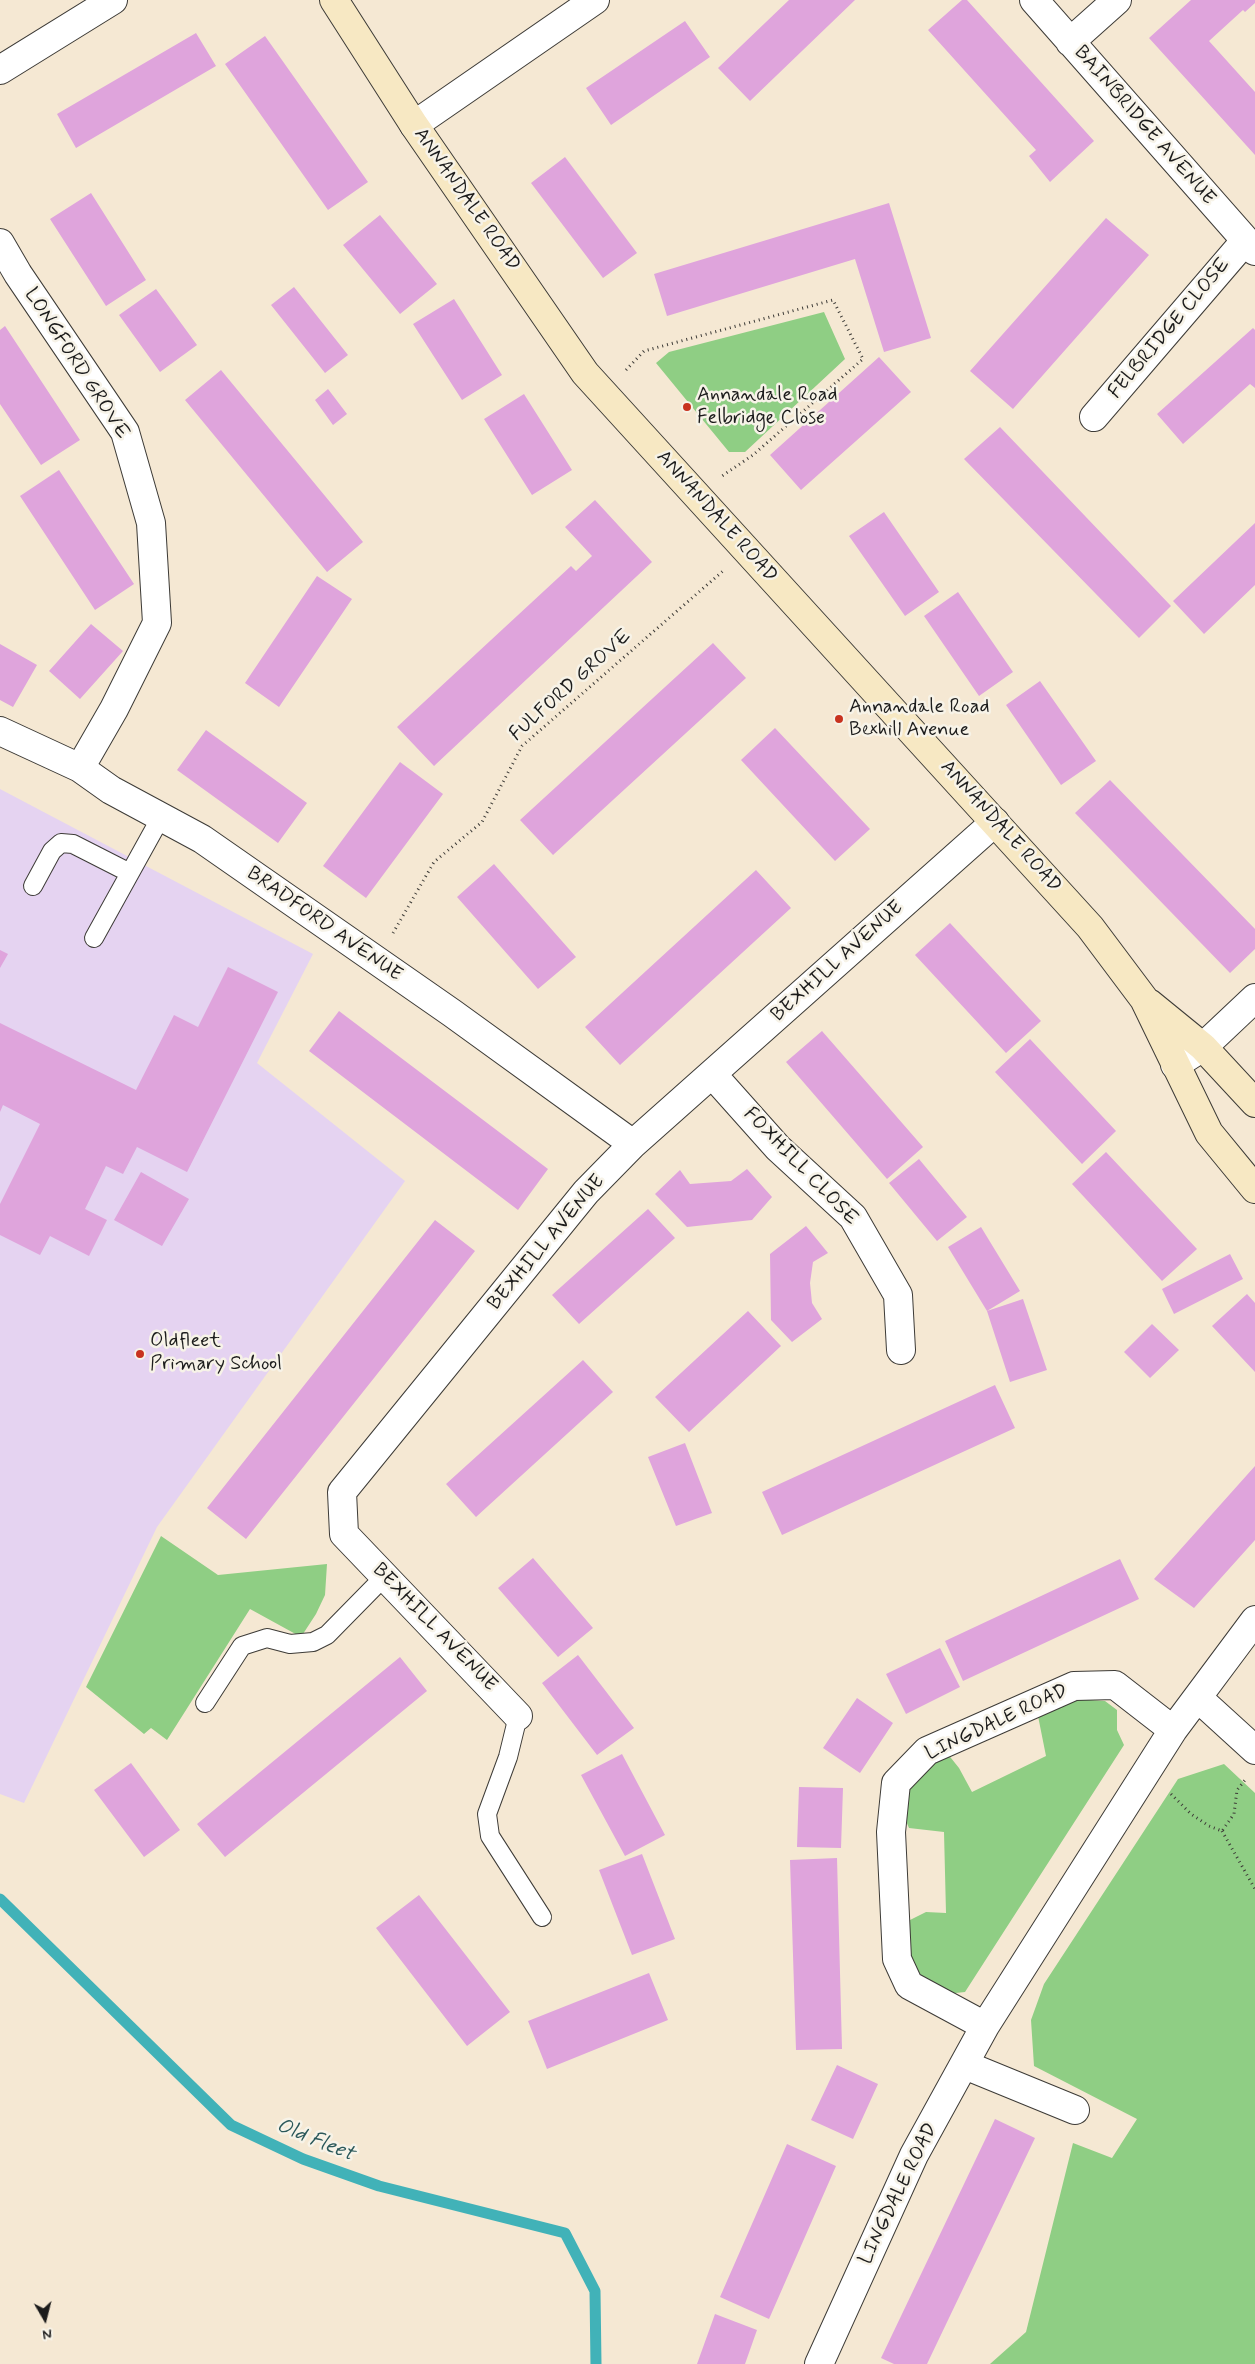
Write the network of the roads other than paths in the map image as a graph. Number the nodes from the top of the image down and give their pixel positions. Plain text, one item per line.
1 (113, 0) edge
2 (334, 0) edge
3 (595, 0) edge
4 (1034, 0) edge
5 (1117, 0) edge
6 (1070, 42) junction
7 (0, 70) edge
8 (414, 125) junction
9 (0, 243) edge
10 (1250, 246) edge
11 (1094, 417) dead end
12 (0, 731) edge
13 (80, 768) junction
14 (161, 817) junction
15 (995, 822) junction
16 (130, 873) junction
17 (33, 886) dead end
18 (94, 938) dead end
19 (1255, 998) edge
20 (1144, 999) junction
21 (1203, 1047) junction
22 (1175, 1065) junction
23 (712, 1074) junction
24 (1255, 1104) edge
25 (633, 1144) junction
26 (1255, 1189) edge
27 (901, 1350) dead end
28 (385, 1576) junction
29 (1255, 1620) edge
30 (1198, 1698) junction
31 (204, 1703) dead end
32 (518, 1716) joint
33 (1173, 1730) junction
34 (1252, 1763) edge
35 (542, 1917) dead end
36 (985, 2026) junction
37 (965, 2065) junction
38 (1075, 2110) dead end
39 (819, 2364) edge

1 - 7 street
2 - 8 street, ANNANDALE ROAD
3 - 8 street
4 - 6 street, BAINBRIDGE AVENUE
5 - 6 street
6 - 10 street, BAINBRIDGE AVENUE
8 - 15 street, ANNANDALE ROAD
9 - 13 street, LONGFORD GROVE
10 - 11 street, FELBRIDGE CLOSE
12 - 13 street, BRADFORD AVENUE
13 - 14 street, BRADFORD AVENUE
14 - 16 lane
14 - 25 street, BRADFORD AVENUE
15 - 20 street, ANNANDALE ROAD
15 - 23 street, BEXHILL AVENUE
16 - 17 lane
16 - 18 lane
19 - 21 street
20 - 21 street, ANNANDALE ROAD
20 - 22 street, ANNANDALE ROAD
21 - 22 street
21 - 24 street, ANNANDALE ROAD
22 - 26 street, ANNANDALE ROAD
23 - 25 street, BEXHILL AVENUE
23 - 27 street, FOXHILL CLOSE
25 - 28 street, BEXHILL AVENUE
28 - 31 lane
28 - 32 street, BEXHILL AVENUE
29 - 30 street, LINGDALE ROAD
30 - 33 street, LINGDALE ROAD
30 - 34 street
32 - 35 lane
33 - 36 street, LINGDALE ROAD
33 - 36 street, LINGDALE ROAD
36 - 37 street, LINGDALE ROAD
37 - 38 street
37 - 39 street, LINGDALE ROAD

